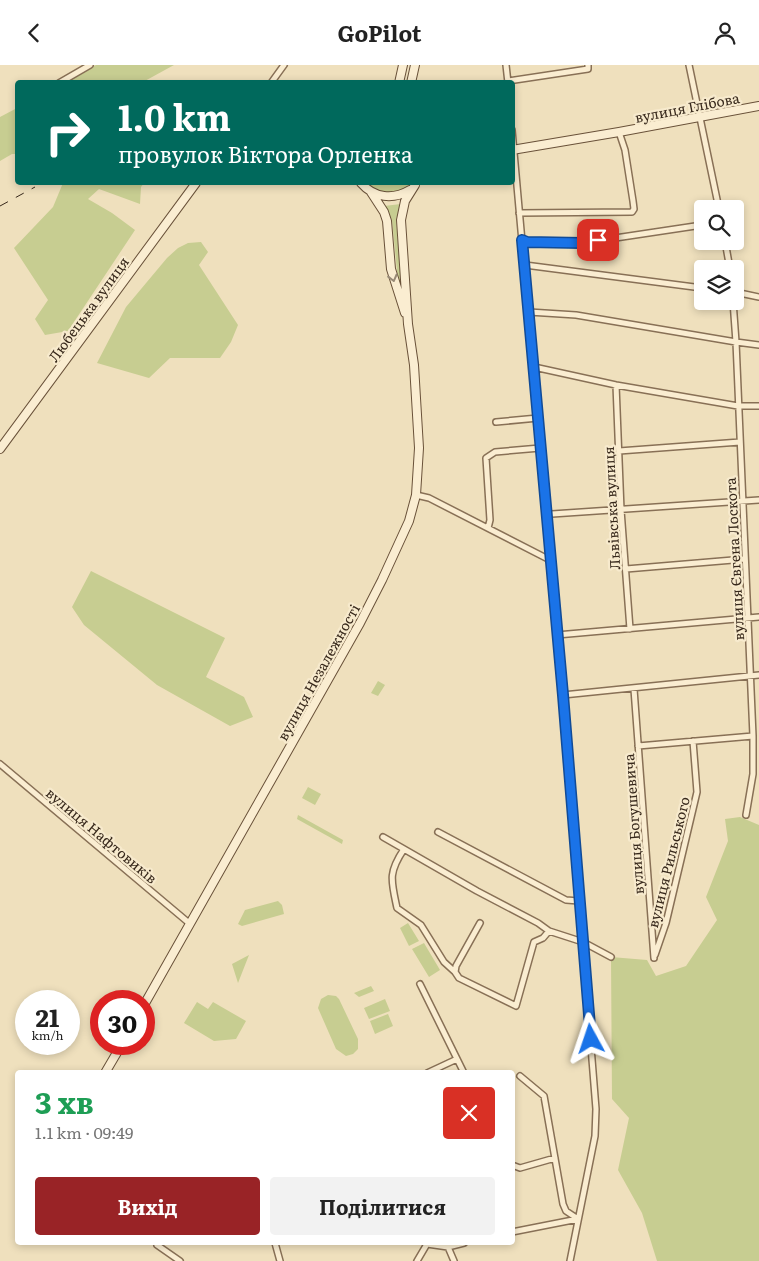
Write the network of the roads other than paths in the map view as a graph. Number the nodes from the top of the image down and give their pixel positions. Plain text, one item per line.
1 (90, 65) edge
2 (284, 65) edge
3 (403, 65) edge
4 (415, 65) edge
5 (506, 65) edge
6 (588, 65) edge
7 (689, 65) edge
8 (64, 80) edge
9 (273, 80) edge
10 (400, 80) edge
11 (412, 80) edge
12 (508, 80) edge
13 (515, 81) edge
14 (759, 106) edge
15 (700, 116) junction
16 (619, 133) junction
17 (515, 150) edge
18 (515, 171) edge
19 (195, 185) edge
20 (356, 185) edge
21 (363, 185) edge
22 (415, 185) edge
23 (415, 185) edge
24 (370, 191) junction
25 (717, 200) edge
26 (519, 213) junction
27 (694, 226) edge
28 (522, 240) junction
29 (525, 265) junction
30 (694, 287) edge
31 (744, 294) edge
32 (759, 297) edge
33 (734, 310) edge
34 (530, 313) junction
35 (408, 324) junction
36 (736, 342) junction
37 (759, 345) edge
38 (534, 367) junction
39 (616, 385) junction
40 (759, 405) edge
41 (738, 406) junction
42 (538, 418) junction
43 (496, 422) dead end
44 (740, 442) junction
45 (540, 448) junction
46 (0, 449) edge
47 (619, 451) junction
48 (416, 495) junction
49 (759, 500) edge
50 (742, 501) junction
51 (622, 510) junction
52 (546, 512) junction
53 (488, 528) junction
54 (745, 559) junction
55 (550, 560) junction
56 (626, 569) junction
57 (759, 617) edge
58 (747, 618) junction
59 (630, 629) junction
60 (557, 635) junction
61 (759, 675) edge
62 (750, 676) junction
63 (634, 689) junction
64 (563, 695) junction
65 (753, 736) junction
66 (693, 741) junction
67 (638, 747) junction
68 (0, 764) edge
69 (753, 774) junction
70 (759, 775) edge
71 (746, 815) dead end
72 (438, 832) dead end
73 (383, 837) dead end
74 (404, 849) junction
75 (580, 901) junction
76 (189, 923) junction
77 (480, 923) dead end
78 (549, 931) junction
79 (583, 942) junction
80 (611, 957) dead end
81 (654, 958) joint
82 (455, 972) junction
83 (420, 984) dead end
84 (152, 990) edge
85 (116, 1055) edge
86 (457, 1059) junction
87 (107, 1070) edge
88 (433, 1070) edge
89 (462, 1070) edge
90 (520, 1076) dead end
91 (555, 1158) junction
92 (515, 1166) edge
93 (578, 1219) junction
94 (515, 1231) edge
95 (157, 1245) edge
96 (276, 1245) edge
97 (425, 1245) edge
98 (437, 1245) edge
99 (456, 1245) edge
100 (448, 1247) junction
101 (180, 1261) edge
102 (280, 1261) edge
103 (416, 1261) edge
104 (454, 1261) edge
105 (570, 1261) edge

1 - 8 street
2 - 9 street
3 - 10 street
4 - 11 street
5 - 12 street
6 - 13 street
7 - 15 street
14 - 15 street, вулиця Глібова
15 - 16 street, вулиця Глібова
15 - 25 street
16 - 17 street, вулиця Глібова
16 - 26 street, вулиця Глібова
18 - 26 street
19 - 46 street, Любецька вулиця
20 - 24 street
21 - 24 street, вулиця Незалежності
22 - 24 street, вулиця Незалежності
23 - 35 street, вулиця Незалежності
24 -> 35 street, вулиця Незалежності
26 - 28 street
27 - 28 street
28 - 29 street
29 - 30 street
29 - 34 street
31 - 32 street
33 - 36 street, вулиця Євгена Лоскота
34 - 36 street
34 - 38 street
35 - 48 street, вулиця Незалежності
36 - 37 street
36 - 41 street, вулиця Євгена Лоскота
38 - 39 street
38 - 42 street
39 - 41 street
39 - 47 street, Львівська вулиця
40 - 41 street
41 - 44 street, вулиця Євгена Лоскота
42 - 43 street
42 - 45 street
44 - 47 street
44 - 50 street, вулиця Євгена Лоскота
45 - 52 street
45 - 53 street
47 - 51 street, Львівська вулиця
48 - 53 street
48 - 76 street, вулиця Незалежності
49 - 50 street
50 - 51 street
50 - 54 street, вулиця Євгена Лоскота
51 - 52 street
51 - 56 street, Львівська вулиця
52 - 55 street
53 - 55 street
54 - 56 street
54 - 58 street, вулиця Євгена Лоскота
55 - 60 street
56 - 59 street, Львівська вулиця
57 - 58 street
58 - 59 street
58 - 62 street, вулиця Євгена Лоскота
59 - 60 street
60 - 64 street
61 - 62 street
62 - 63 street
62 - 65 street, вулиця Євгена Лоскота
63 - 64 street
63 - 67 street, вулиця Богушевича
64 - 75 street
65 - 66 street
65 - 69 street, вулиця Євгена Лоскота
66 - 67 street
66 - 81 street, вулиця Рильського
67 - 81 street, вулиця Богушевича
68 - 76 street, вулиця Нафтовиків
69 - 70 street
69 - 71 street, вулиця Євгена Лоскота
72 - 75 street
73 - 74 street
74 - 78 street
74 - 82 street
75 - 79 street
76 - 84 street, вулиця Незалежності
77 - 82 street
78 - 79 street
78 - 82 street
79 - 80 street
79 - 93 street
83 - 86 street
85 - 87 street
86 - 88 street
86 - 89 street
90 - 91 street
91 - 92 street
91 - 93 street
93 - 94 street
93 - 105 street
95 - 101 street
96 - 102 street
97 - 103 street
98 - 100 street
99 - 100 street
100 - 104 street

